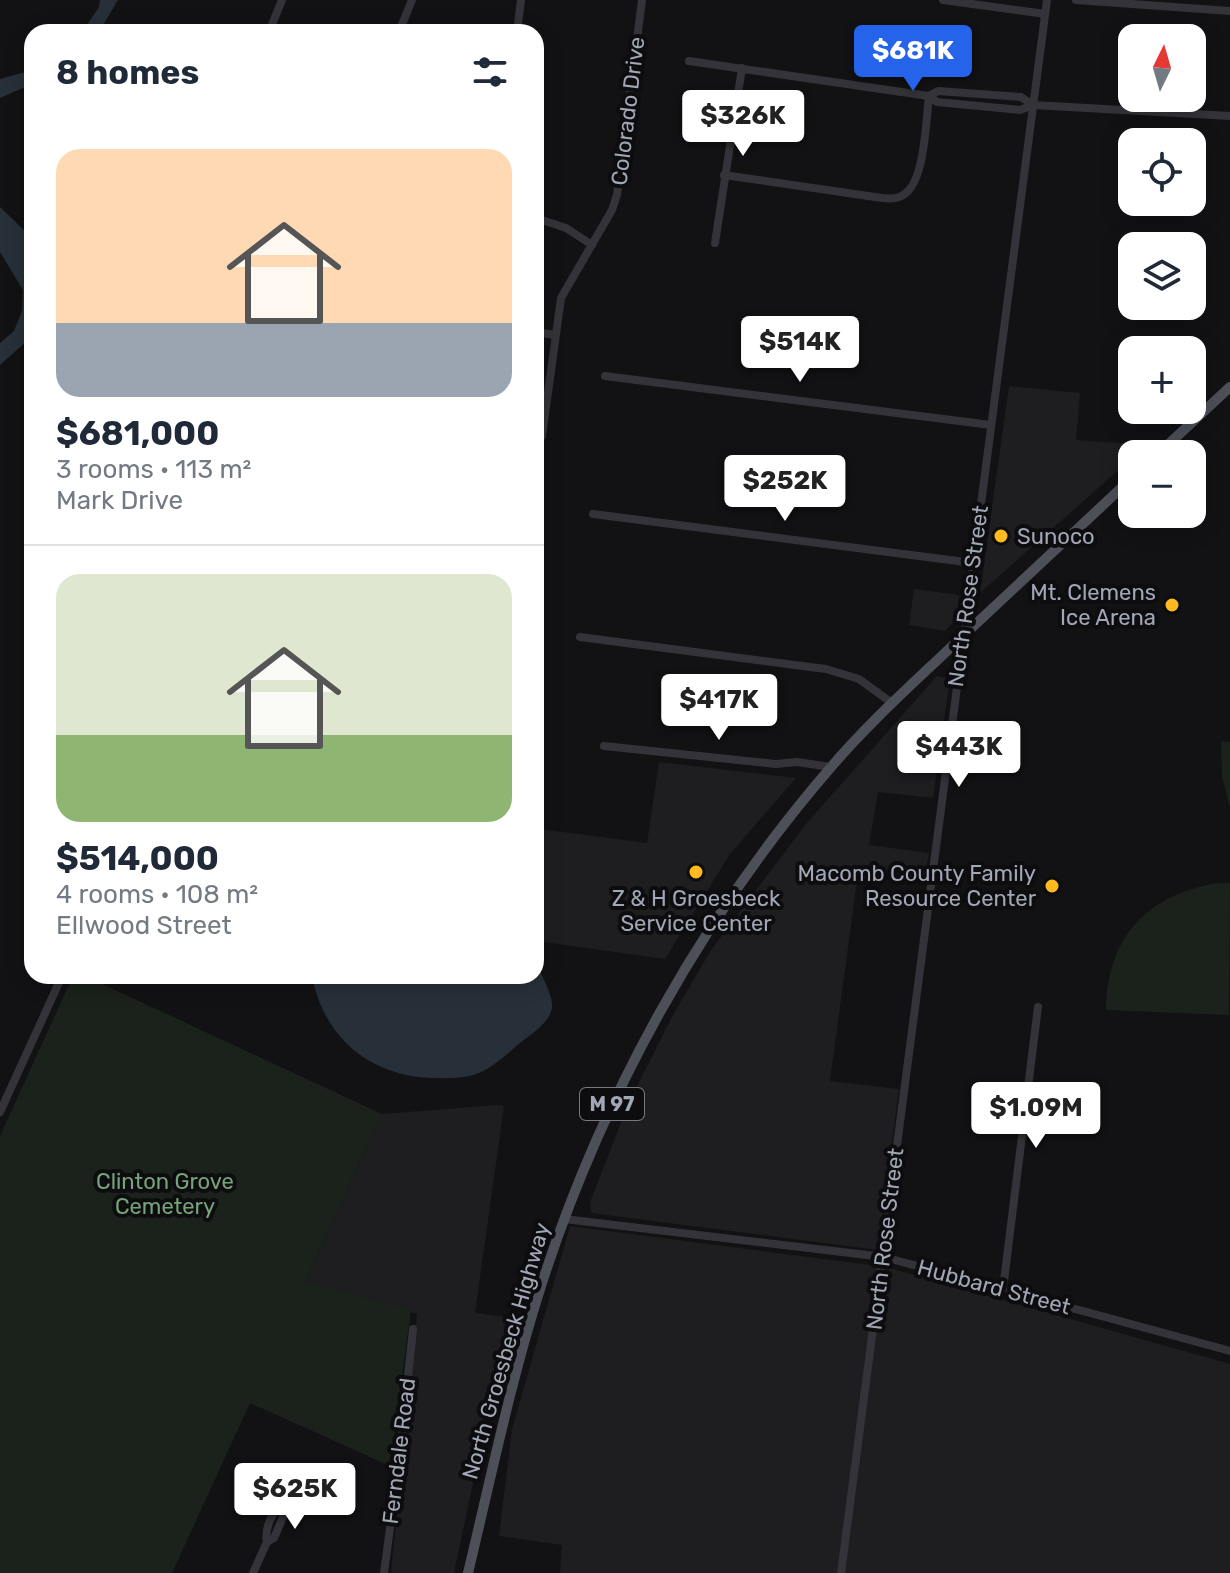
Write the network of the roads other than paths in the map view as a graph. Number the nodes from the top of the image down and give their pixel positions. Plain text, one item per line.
1 (282, 0) edge
2 (412, 0) edge
3 (521, 0) edge
4 (642, 0) edge
5 (943, 0) edge
6 (1047, 0) edge
7 (1076, 0) edge
8 (986, 3) edge
9 (1230, 11) edge
10 (1045, 14) junction
11 (272, 24) edge
12 (402, 24) edge
13 (518, 24) edge
14 (689, 61) dead end
15 (742, 68) junction
16 (929, 96) junction
17 (1033, 105) junction
18 (1230, 116) edge
19 (724, 175) junction
20 (544, 221) edge
21 (715, 243) dead end
22 (592, 245) junction
23 (544, 333) edge
24 (555, 335) junction
25 (605, 376) dead end
26 (1229, 390) edge
27 (544, 420) edge
28 (991, 425) junction
29 (1174, 440) edge
30 (1118, 491) edge
31 (593, 514) dead end
32 (973, 563) junction
33 (580, 637) dead end
34 (962, 637) junction
35 (892, 703) junction
36 (604, 746) dead end
37 (831, 767) junction
38 (58, 984) edge
39 (1038, 1007) dead end
40 (0, 1112) edge
41 (564, 1219) junction
42 (884, 1257) junction
43 (1003, 1289) junction
44 (413, 1329) dead end
45 (1230, 1351) edge
46 (294, 1482) dead end
47 (253, 1573) edge
48 (384, 1573) edge
49 (468, 1573) edge
50 (841, 1573) edge

1 - 11 street
2 - 12 street
3 - 13 street
4 - 22 street, Colorado Drive
5 - 8 street
6 - 10 street, North Rose Street
7 - 9 street
8 - 10 street
10 - 17 street, North Rose Street
14 - 15 street
15 - 16 street
15 - 19 street
16 - 17 street
16 - 19 street
17 - 18 street
17 - 28 street, North Rose Street
19 - 21 street
20 - 22 street
22 - 24 street, Colorado Drive
23 - 24 street
24 - 27 street, Colorado Drive
25 - 28 street
26 - 29 main road
28 - 32 street, North Rose Street
30 - 34 main road, North Groesbeck Highway / M 97
31 - 32 street
32 - 34 street, North Rose Street
33 - 35 street
34 - 35 main road, North Groesbeck Highway / M 97
34 - 42 street, North Rose Street
35 - 37 main road, North Groesbeck Highway / M 97
36 - 37 street
37 - 41 main road, North Groesbeck Highway / M 97
38 - 40 street
39 - 43 street
41 - 42 street, Hubbard Street
41 - 49 main road, North Groesbeck Highway / M 97
42 - 43 street, Hubbard Street
42 - 50 street, North Rose Street
43 - 45 street, Hubbard Street
44 - 48 street, Ferndale Road
46 - 47 street

